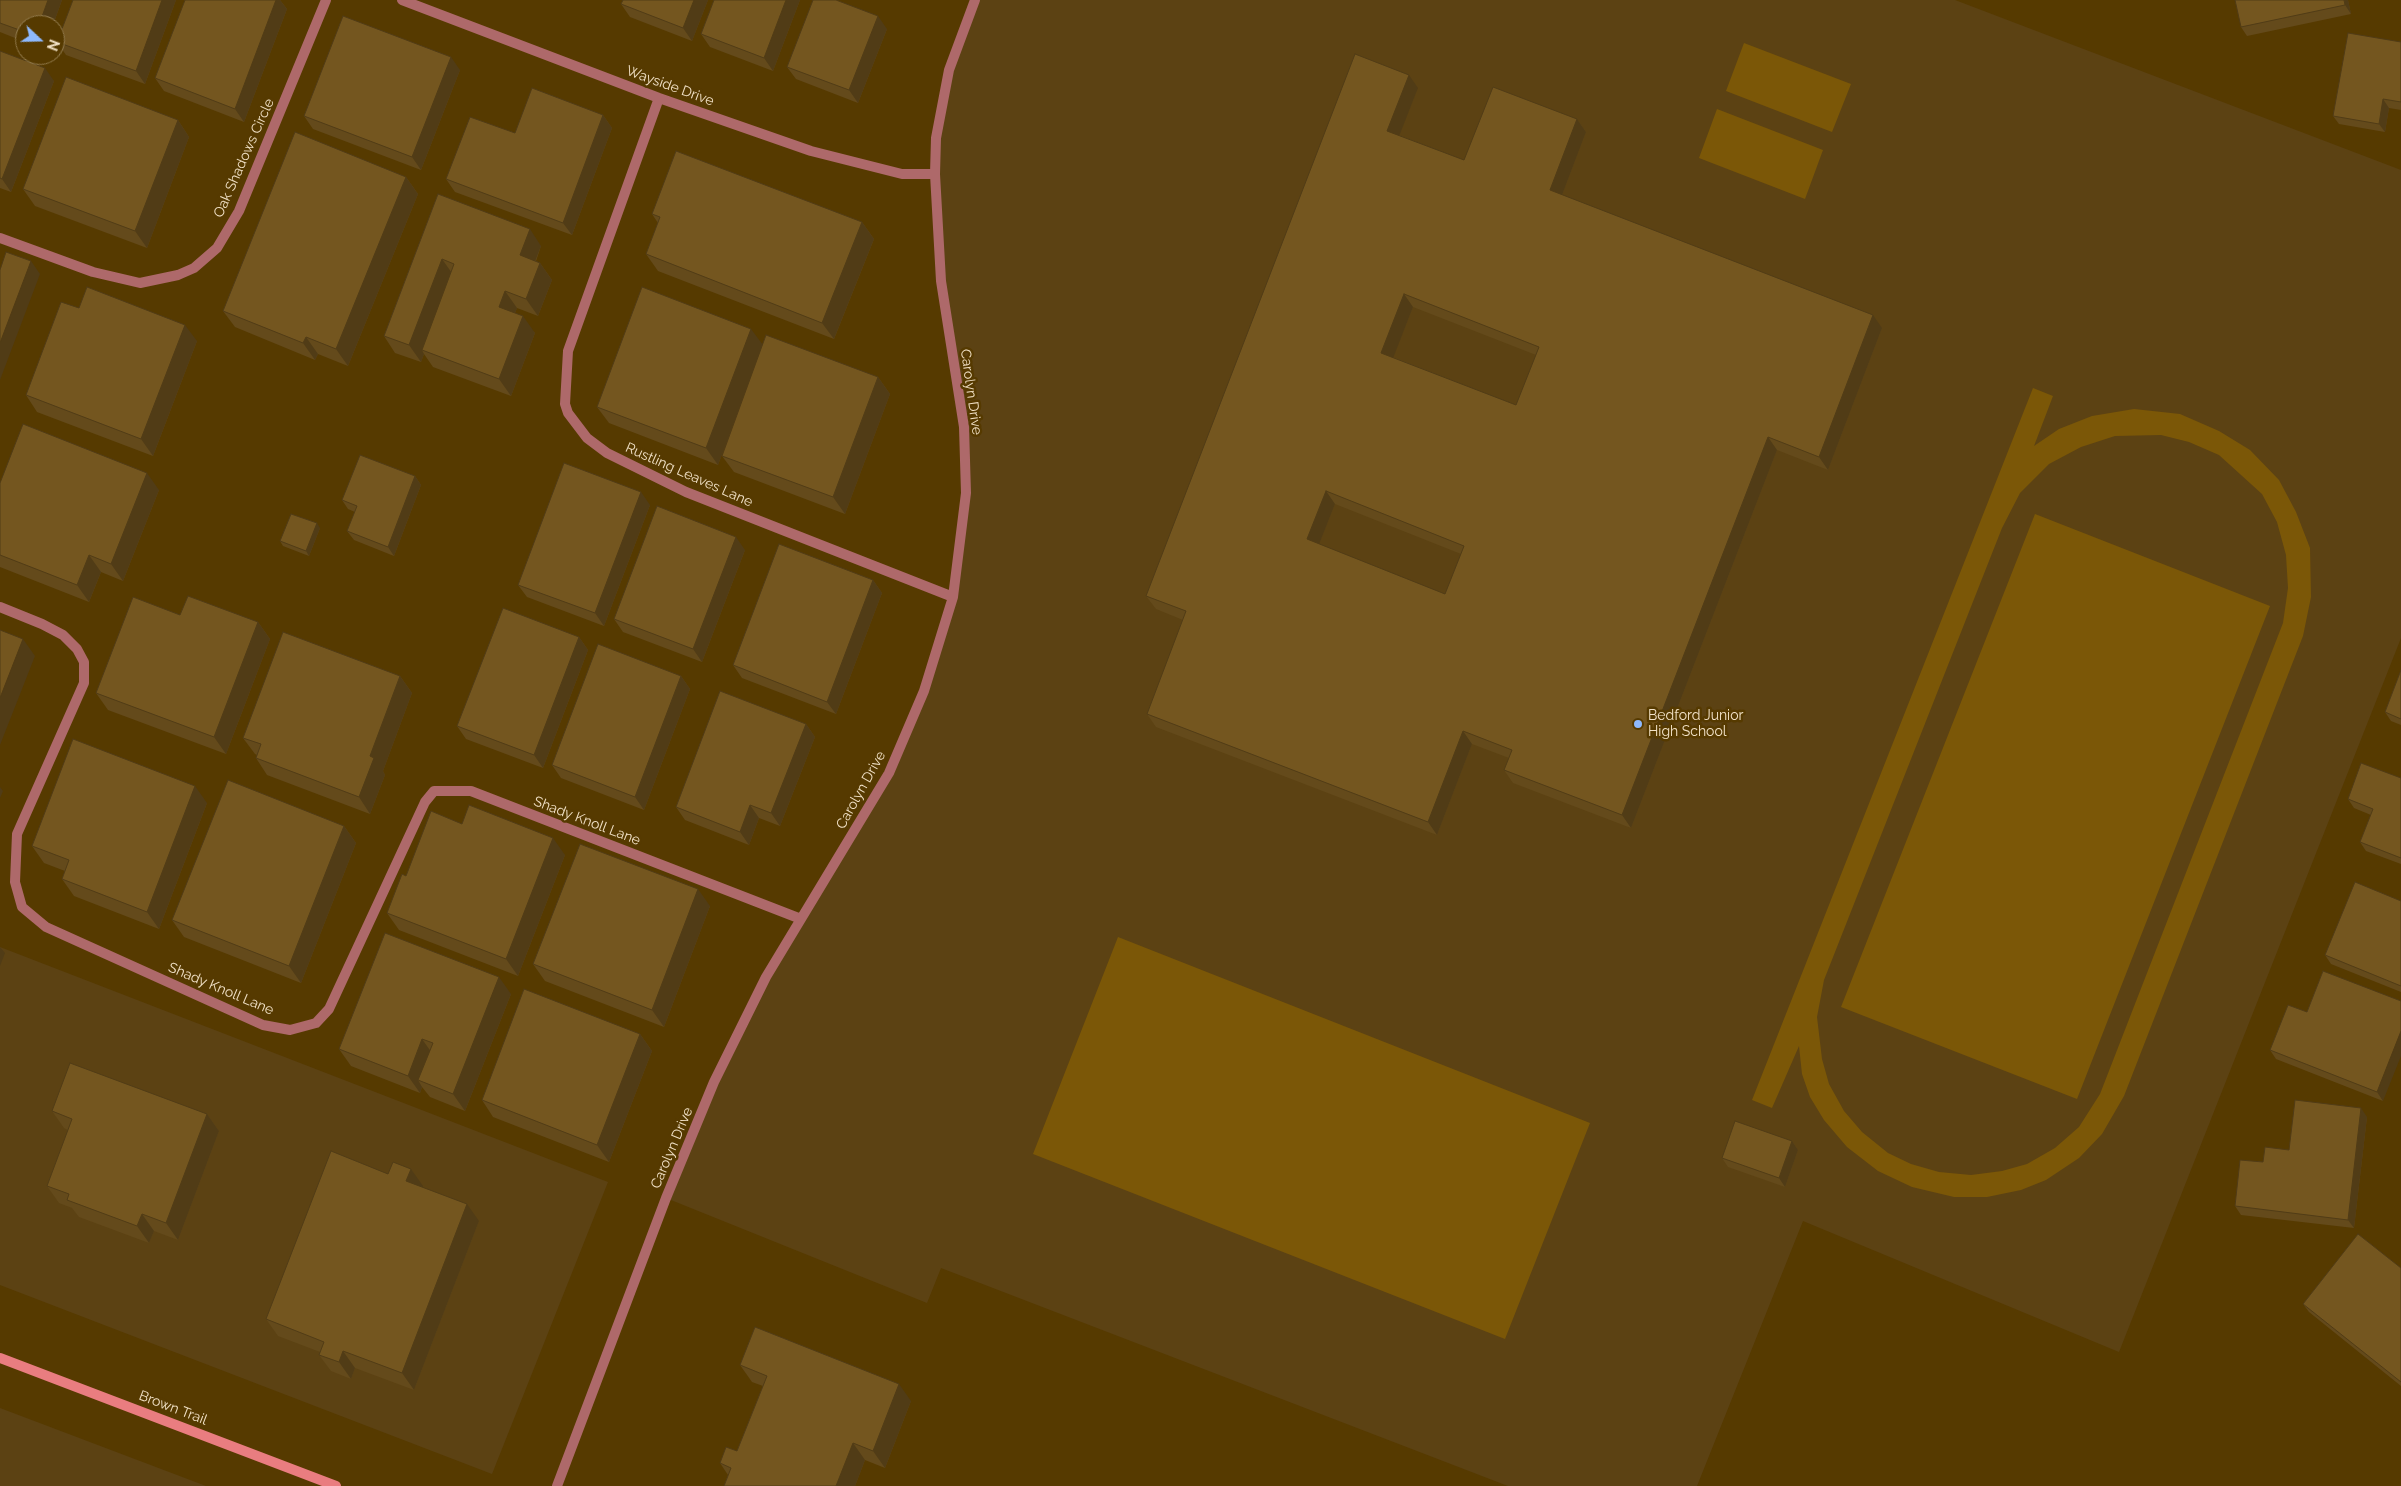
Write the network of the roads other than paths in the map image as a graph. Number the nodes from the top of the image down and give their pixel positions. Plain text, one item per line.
1 (326, 0) edge
2 (402, 0) edge
3 (974, 0) edge
4 (659, 98) junction
5 (935, 174) junction
6 (0, 238) edge
7 (953, 598) junction
8 (0, 607) edge
9 (801, 919) junction
10 (0, 1358) edge
11 (336, 1486) edge
12 (558, 1486) edge

1 - 6 street, Oak Shadows Circle
2 - 4 street, Wayside Drive
3 - 5 street, Carolyn Drive
4 - 5 street, Wayside Drive
4 - 7 street, Rustling Leaves Lane
5 - 7 street, Carolyn Drive
7 - 9 street, Carolyn Drive
8 - 9 street, Shady Knoll Lane
9 - 12 street, Carolyn Drive
10 - 11 street, Brown Trail

